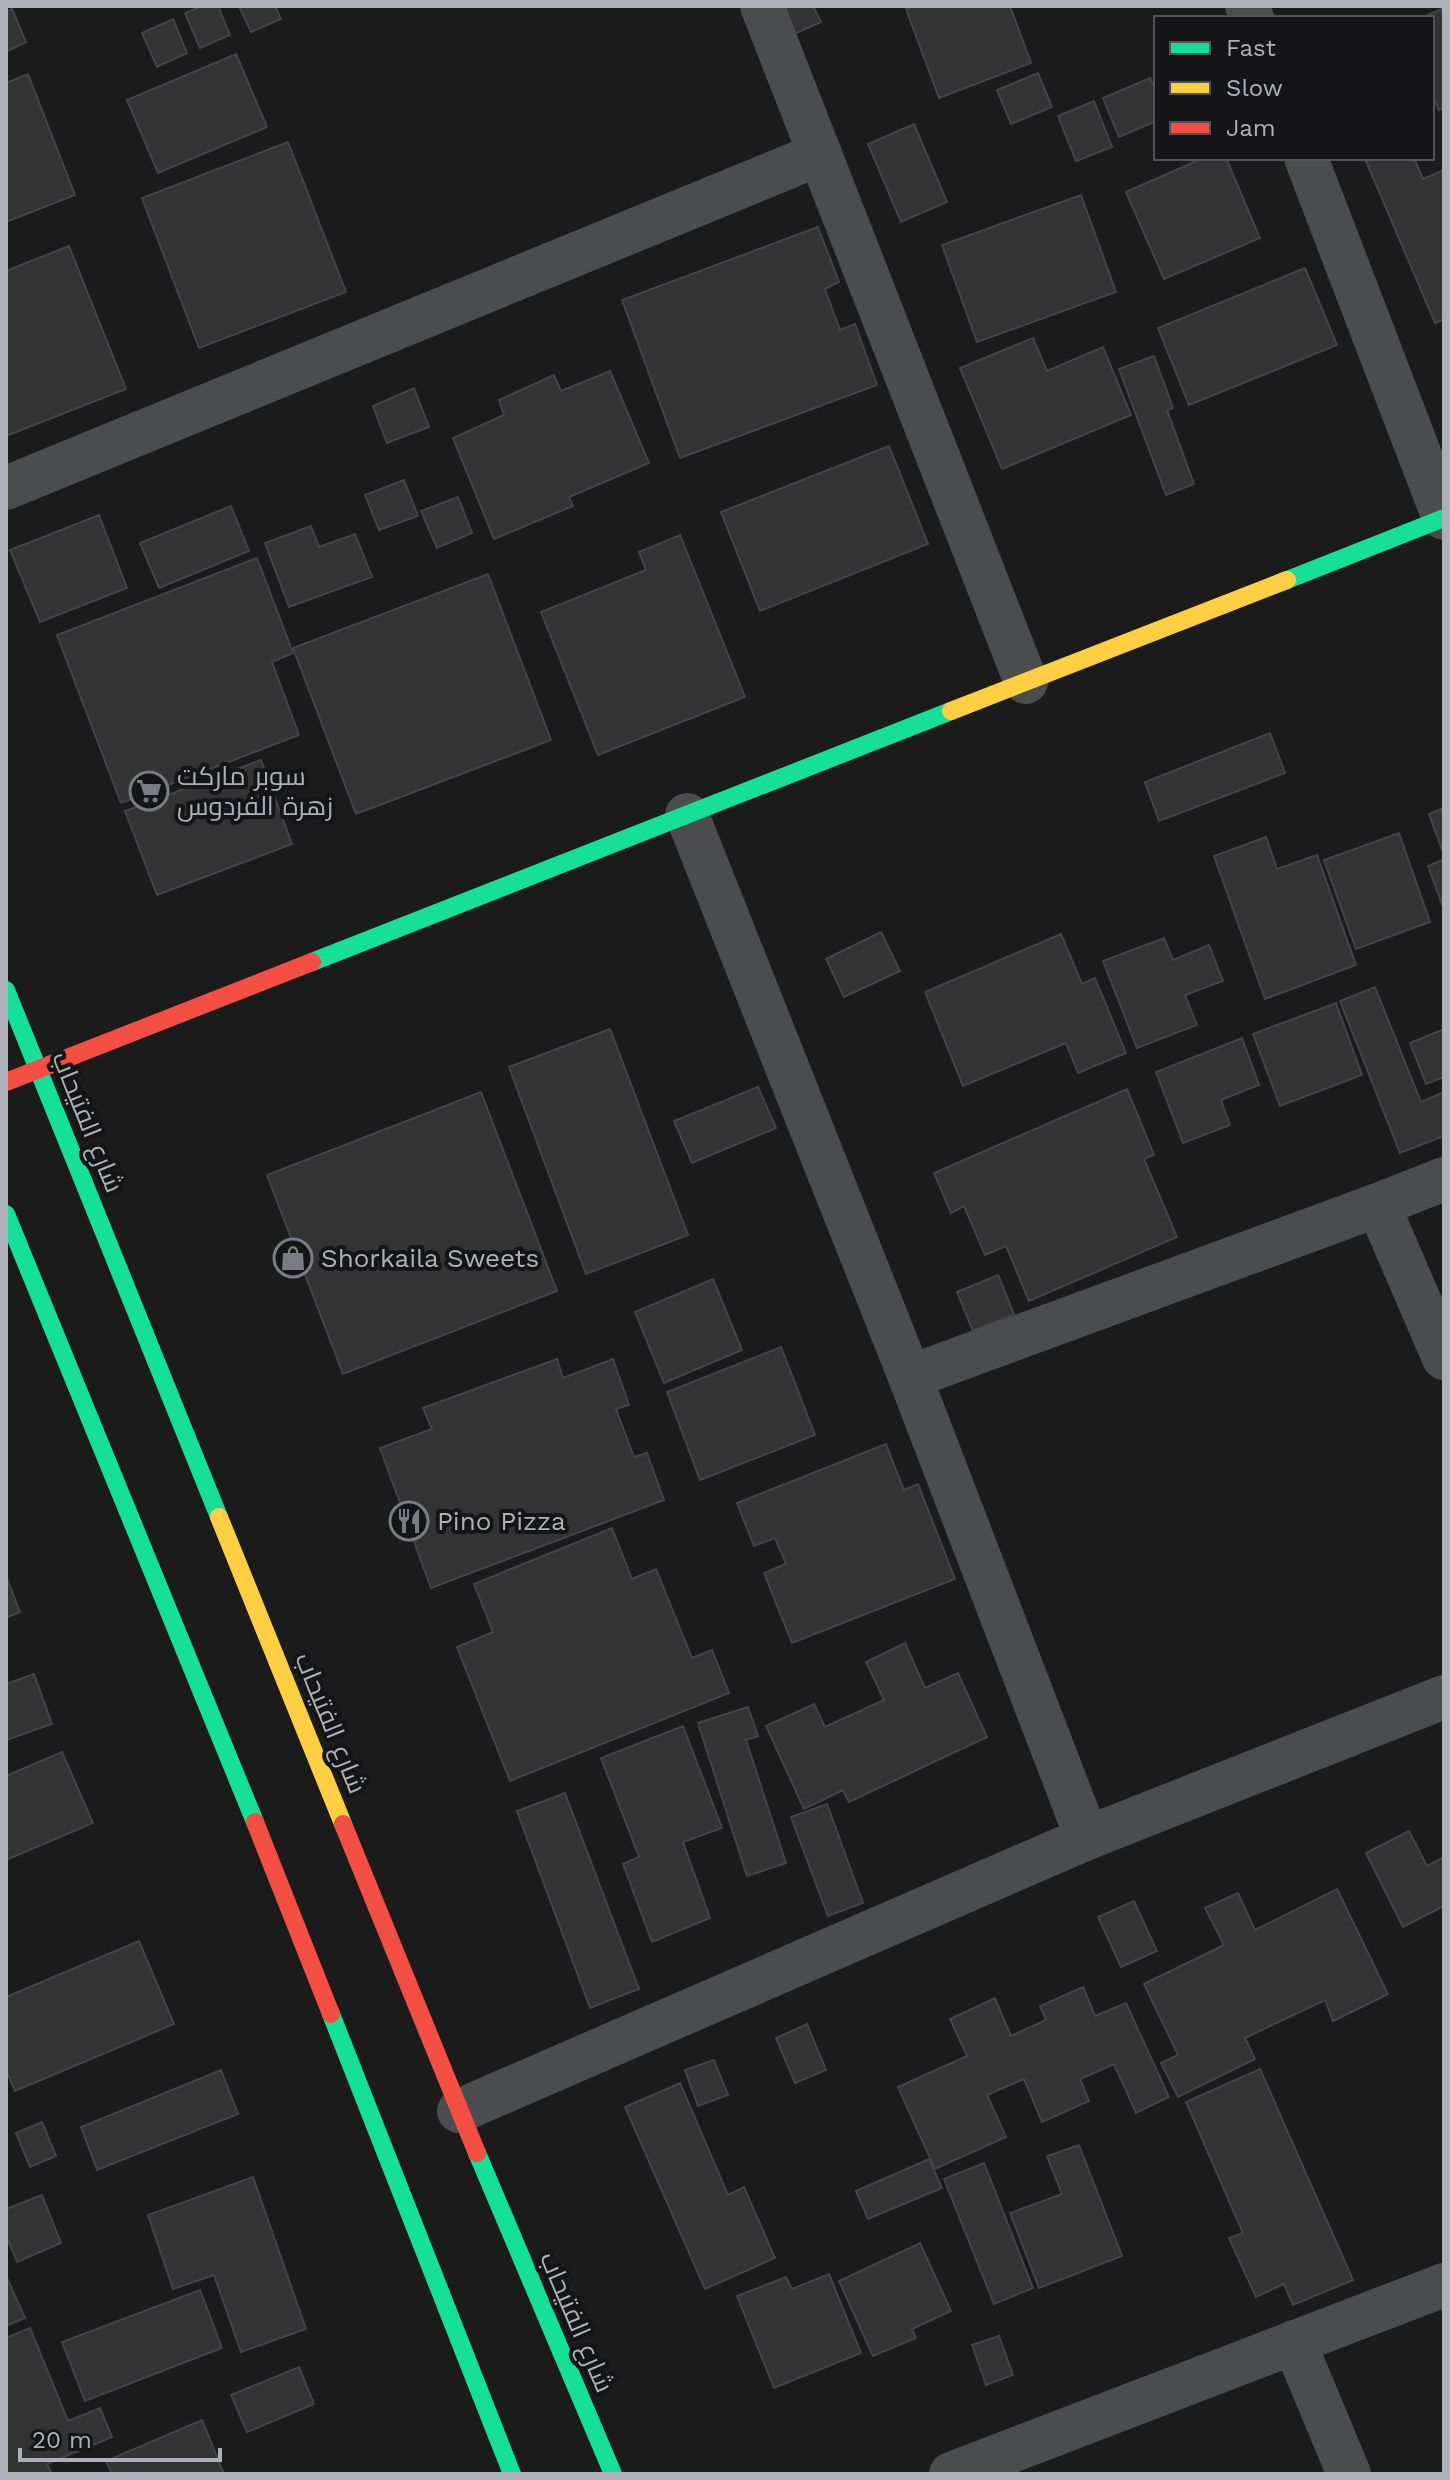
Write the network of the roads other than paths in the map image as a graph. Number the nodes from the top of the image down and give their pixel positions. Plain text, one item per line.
1 (762, 6) edge
2 (820, 154) junction
3 (1307, 160) edge
4 (6, 488) edge
5 (1444, 518) edge
6 (1026, 682) junction
7 (687, 815) junction
8 (6, 990) edge
9 (39, 1070) junction
10 (6, 1082) edge
11 (1444, 1179) edge
12 (1378, 1205) junction
13 (6, 1214) edge
14 (1444, 1358) edge
15 (910, 1377) junction
16 (1444, 1697) edge
17 (1087, 1838) junction
18 (459, 2111) junction
19 (1444, 2285) edge
20 (1294, 2342) junction
21 (512, 2474) edge
22 (613, 2474) edge
23 (951, 2474) edge
24 (1349, 2474) edge

1 - 2 street
2 - 4 street
2 - 6 street
3 - 5 street
5 - 6 main road
6 - 7 main road
7 - 9 main road
7 - 15 street
8 - 9 main road, شارع الفتيحاب
9 - 10 main road
9 - 18 main road, شارع الفتيحاب
11 - 12 street
12 - 14 street
12 - 15 street
13 - 21 main road
15 - 17 street
16 - 17 street
17 - 18 street
18 - 22 main road, شارع الفتيحاب
19 - 20 street
20 - 23 street
20 - 24 street

